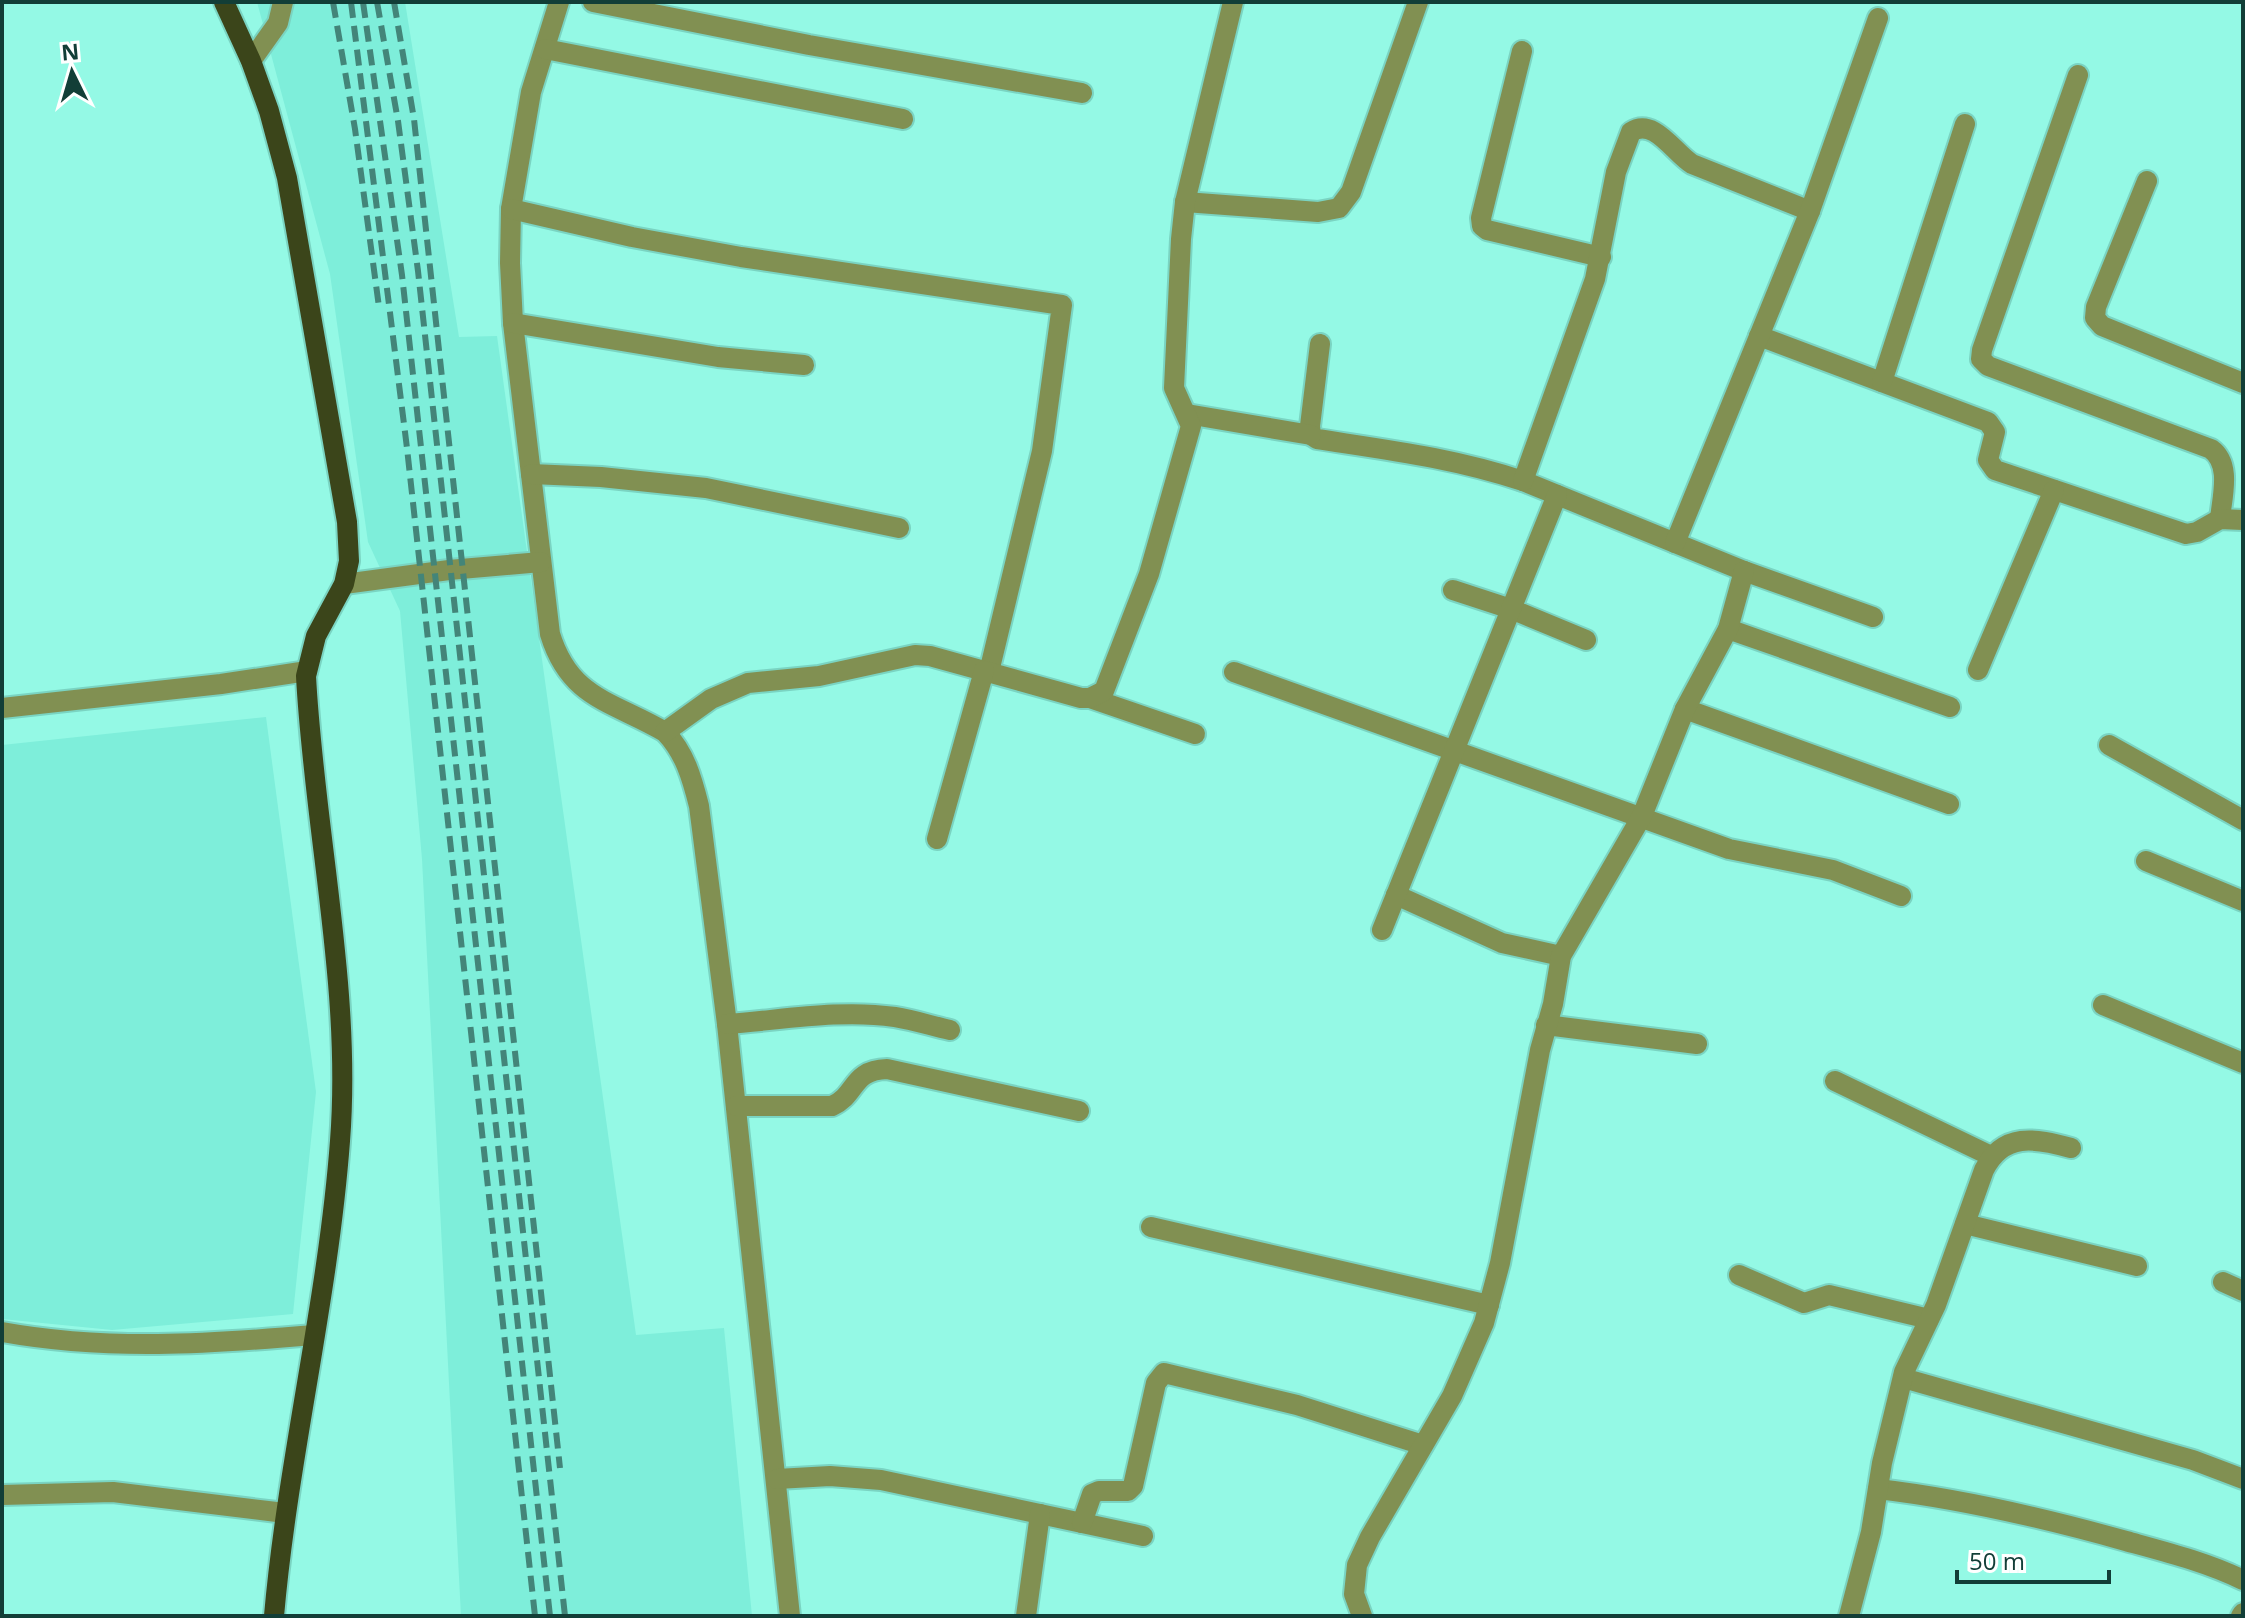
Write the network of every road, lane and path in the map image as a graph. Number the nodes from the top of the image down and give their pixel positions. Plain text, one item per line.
1 (224, 2) edge
2 (283, 2) edge
3 (559, 2) edge
4 (593, 2) edge
5 (1233, 2) edge
6 (1418, 2) edge
7 (1878, 18) dead end
8 (545, 49) junction
9 (1522, 51) dead end
10 (251, 61) junction
11 (2078, 75) dead end
12 (1082, 93) dead end
13 (903, 119) dead end
14 (1965, 124) dead end
15 (2147, 181) dead end
16 (1185, 202) junction
17 (511, 209) junction
18 (1810, 211) junction
19 (1601, 257) junction
20 (513, 323) junction
21 (1759, 336) junction
22 (1320, 344) dead end
23 (804, 365) dead end
24 (1882, 382) junction
25 (2243, 383) edge
26 (1187, 414) junction
27 (1311, 435) junction
28 (531, 474) junction
29 (1523, 481) junction
30 (2054, 490) junction
31 (1557, 495) junction
32 (2220, 519) junction
33 (2243, 520) edge
34 (899, 528) dead end
35 (1675, 543) junction
36 (541, 562) junction
37 (1744, 571) junction
38 (344, 584) junction
39 (1453, 590) dead end
40 (1511, 609) junction
41 (1873, 617) dead end
42 (1728, 629) junction
43 (1586, 640) dead end
44 (1978, 670) dead end
45 (307, 671) junction
46 (986, 672) junction
47 (1234, 672) dead end
48 (1090, 698) junction
49 (1950, 707) dead end
50 (2, 708) edge
51 (1685, 709) junction
52 (665, 732) junction
53 (1195, 734) dead end
54 (2109, 745) dead end
55 (1455, 752) junction
56 (1949, 804) dead end
57 (1642, 816) junction
58 (2243, 820) edge
59 (937, 839) dead end
60 (2146, 861) dead end
61 (1396, 895) junction
62 (1901, 896) dead end
63 (2243, 901) edge
64 (1382, 930) dead end
65 (1561, 956) junction
66 (2103, 1005) dead end
67 (727, 1024) junction
68 (1546, 1025) junction
69 (950, 1030) dead end
70 (1697, 1044) dead end
71 (2243, 1063) edge
72 (1835, 1081) dead end
73 (736, 1106) junction
74 (1079, 1111) dead end
75 (2071, 1148) dead end
76 (1991, 1156) junction
77 (1965, 1224) junction
78 (1151, 1227) dead end
79 (2137, 1266) dead end
80 (1739, 1275) dead end
81 (2223, 1282) dead end
82 (2243, 1291) edge
83 (1489, 1305) junction
84 (1929, 1319) junction
85 (2, 1332) edge
86 (314, 1335) junction
87 (1903, 1378) junction
88 (1423, 1445) junction
89 (777, 1479) junction
90 (2243, 1479) edge
91 (1878, 1489) junction
92 (2, 1495) edge
93 (285, 1513) junction
94 (1040, 1514) junction
95 (1082, 1523) junction
96 (1143, 1536) dead end
97 (2243, 1580) edge
98 (274, 1616) edge
99 (790, 1616) edge
100 (1026, 1616) edge
101 (1362, 1616) edge
102 (1849, 1616) edge

1 - 10 main road
2 - 10 street
3 - 8 street
4 - 12 street
5 - 16 street
6 - 16 street
7 - 18 street
8 - 13 street
8 - 17 street
9 - 19 street
10 - 38 main road
11 - 32 street
14 - 24 street
15 - 25 street
16 - 26 street
17 - 20 street
17 - 46 street
18 - 19 street
18 - 21 street
19 - 29 street
20 - 23 street
20 - 28 street
21 - 24 street
21 - 35 street
22 - 27 street
24 - 30 street
26 - 27 street
26 - 48 street
27 - 29 street
28 - 34 street
28 - 36 street
29 - 31 street
30 - 32 street
30 - 44 street
31 - 35 street
31 - 40 street
32 - 33 street
35 - 37 street
36 - 38 street
36 - 52 street
37 - 41 street
37 - 42 street
38 - 45 main road
39 - 40 street
40 - 43 street
40 - 55 street
42 - 49 street
42 - 51 street
45 - 50 street
45 - 86 main road
46 - 48 street
46 - 52 street
46 - 59 street
47 - 55 street
48 - 53 street
51 - 56 street
51 - 57 street
52 - 67 street
54 - 58 street
55 - 57 street
55 - 61 street
57 - 62 street
57 - 65 street
60 - 63 street
61 - 64 street
61 - 65 street
65 - 68 street
66 - 71 street
67 - 69 street
67 - 73 street
68 - 70 street
68 - 83 street
72 - 76 street
73 - 74 street
73 - 89 street
75 - 76 street
76 - 77 street
77 - 79 street
77 - 84 street
78 - 83 street
80 - 84 street
81 - 82 street
83 - 88 street
84 - 87 street
85 - 86 street
86 - 93 main road
87 - 90 street
87 - 91 street
88 - 95 street
88 - 101 street
89 - 94 street
89 - 99 street
91 - 97 street
91 - 102 street
92 - 93 street
93 - 98 main road
94 - 95 street
94 - 100 street
95 - 96 street

